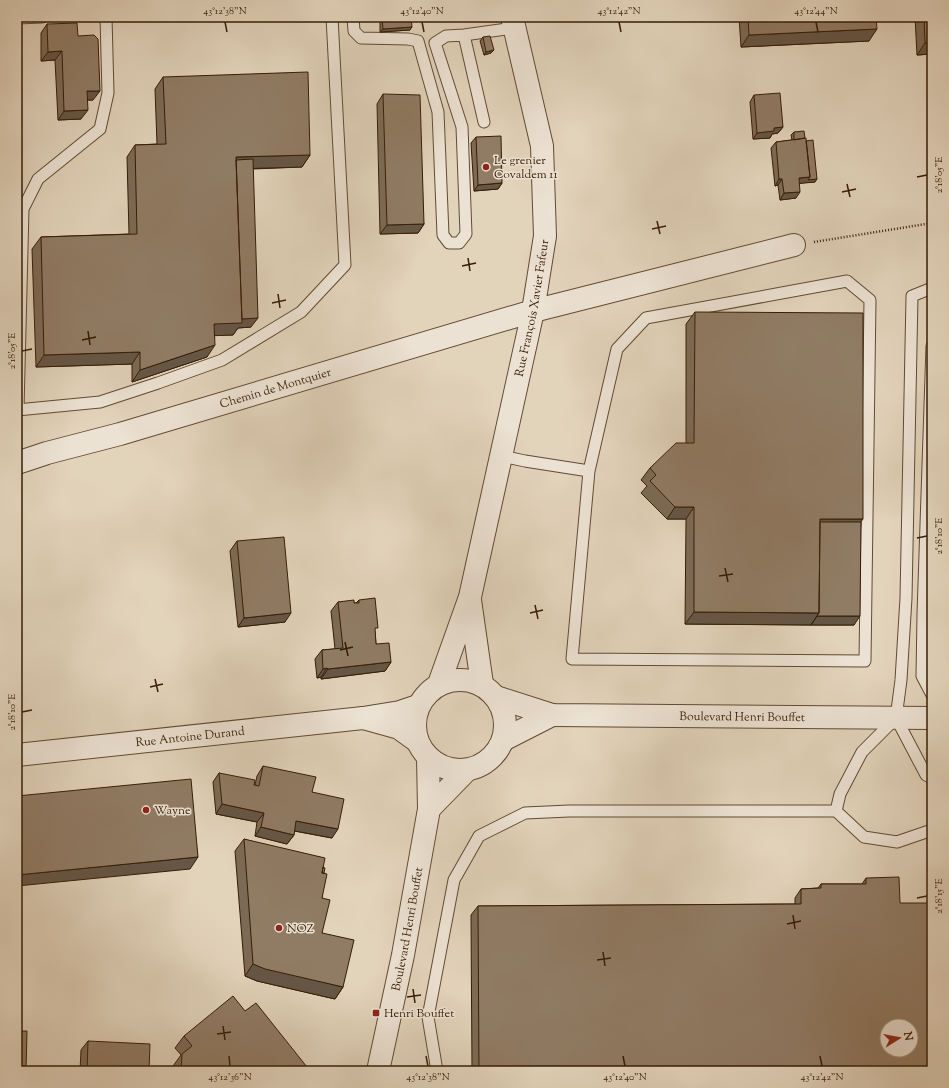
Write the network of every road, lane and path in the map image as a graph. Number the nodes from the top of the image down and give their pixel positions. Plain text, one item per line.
1 (42, 17) edge
2 (106, 17) edge
3 (332, 17) edge
4 (353, 17) edge
5 (17, 18) edge
6 (513, 23) edge
7 (464, 35) junction
8 (484, 122) dead end
9 (932, 224) edge
10 (794, 245) joint
11 (932, 288) edge
12 (19, 310) edge
13 (533, 311) junction
14 (932, 346) edge
15 (18, 410) edge
16 (501, 456) junction
17 (17, 464) edge
18 (589, 471) junction
19 (930, 479) edge
20 (470, 597) junction
21 (439, 684) junction
22 (489, 691) junction
23 (932, 695) edge
24 (418, 706) junction
25 (552, 715) junction
26 (363, 718) junction
27 (896, 718) junction
28 (932, 718) edge
29 (503, 740) junction
30 (423, 749) junction
31 (17, 755) edge
32 (467, 770) junction
33 (932, 778) edge
34 (428, 809) junction
35 (836, 811) junction
36 (932, 830) edge
37 (378, 1071) edge
38 (437, 1071) edge

1 - 5 lane
2 - 12 lane
3 - 15 lane
4 - 7 lane
6 - 7 lane
6 - 13 street, Rue François Xavier Fafeur
7 - 8 lane
9 - 10 path
10 - 13 street, Chemin de Montquier
11 - 27 lane
12 - 15 lane
13 - 16 street, Rue François Xavier Fafeur
13 - 17 street, Chemin de Montquier
14 - 19 lane
16 - 18 lane
16 - 20 street, Rue François Xavier Fafeur
18 - 18 lane
19 - 23 lane
20 - 21 street, Rue François Xavier Fafeur
20 - 22 street, Rue François Xavier Fafeur
21 - 22 street
21 - 24 street
22 - 25 street, Boulevard Henri Bouffet
22 - 29 street
24 - 26 street, Rue Antoine Durand
24 - 30 street
25 - 27 street, Boulevard Henri Bouffet
25 - 29 street, Boulevard Henri Bouffet
26 - 30 street
26 - 31 street, Rue Antoine Durand
27 - 28 street, Boulevard Henri Bouffet
27 - 33 lane
27 - 35 lane
29 - 32 street
30 - 32 street
30 - 34 street, Boulevard Henri Bouffet
32 - 34 street
34 - 37 street, Boulevard Henri Bouffet
35 - 36 lane
35 - 38 lane

